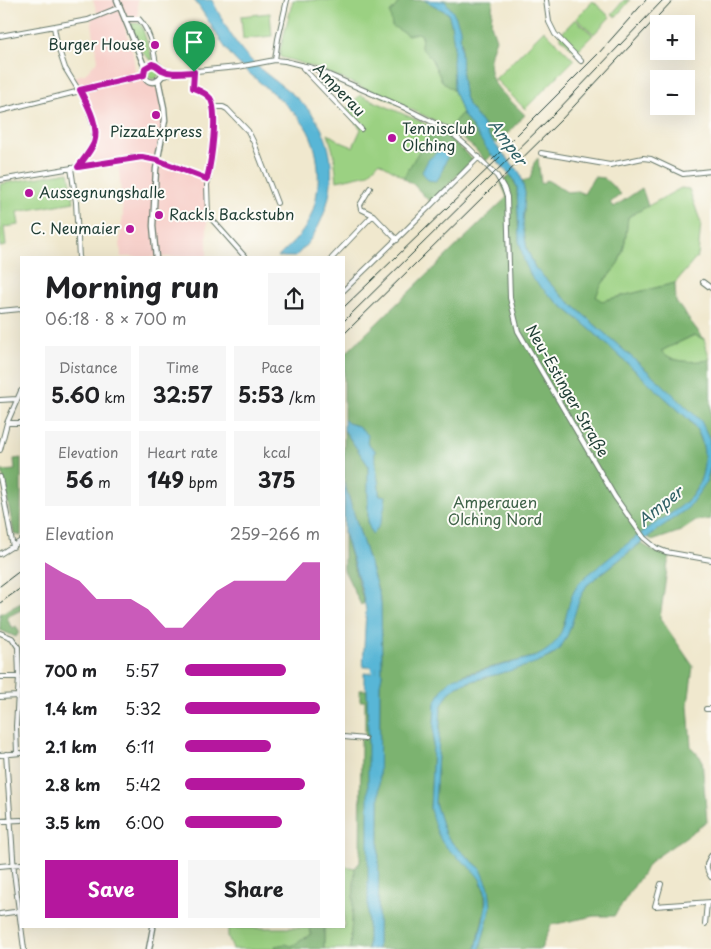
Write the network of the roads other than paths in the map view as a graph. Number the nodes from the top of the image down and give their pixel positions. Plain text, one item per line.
1 (117, 0) edge
2 (287, 0) edge
3 (546, 0) edge
4 (120, 7) junction
5 (125, 19) junction
6 (54, 27) junction
7 (0, 36) edge
8 (138, 52) junction
9 (275, 60) junction
10 (581, 61) dead end
11 (154, 64) junction
12 (302, 65) junction
13 (145, 68) junction
14 (161, 70) junction
15 (194, 72) junction
16 (175, 73) junction
17 (144, 75) junction
18 (159, 78) junction
19 (153, 81) junction
20 (80, 90) junction
21 (162, 93) junction
22 (214, 107) junction
23 (0, 111) edge
24 (361, 129) dead end
25 (541, 153) dead end
26 (479, 157) junction
27 (157, 160) junction
28 (78, 167) junction
29 (71, 168) junction
30 (711, 171) edge
31 (207, 179) junction
32 (0, 180) edge
33 (370, 188) dead end
34 (276, 203) dead end
35 (373, 216) junction
36 (397, 240) junction
37 (79, 256) edge
38 (156, 256) edge
39 (244, 256) edge
40 (334, 256) edge
41 (703, 282) dead end
42 (711, 288) edge
43 (345, 289) edge
44 (20, 309) edge
45 (0, 312) edge
46 (20, 393) edge
47 (17, 399) junction
48 (0, 400) edge
49 (8, 423) junction
50 (20, 423) edge
51 (0, 450) edge
52 (0, 477) edge
53 (20, 543) edge
54 (13, 547) junction
55 (0, 554) edge
56 (711, 560) edge
57 (0, 633) edge
58 (20, 647) edge
59 (19, 677) junction
60 (0, 678) edge
61 (18, 696) junction
62 (0, 697) edge
63 (345, 737) edge
64 (365, 739) dead end
65 (19, 753) edge
66 (6, 754) junction
67 (0, 755) edge
68 (20, 820) edge
69 (0, 821) edge
70 (10, 821) junction
71 (711, 856) edge
72 (20, 864) edge
73 (13, 865) junction
74 (0, 866) edge
75 (711, 877) edge
76 (661, 884) dead end
77 (709, 902) edge
78 (20, 910) edge
79 (0, 914) edge
80 (705, 924) dead end
81 (22, 928) edge
82 (152, 928) edge
83 (24, 949) edge
84 (149, 949) edge

1 - 4 street
2 - 9 street
3 - 10 street
4 - 5 street
4 - 6 street
5 - 8 street
5 - 11 street
6 - 7 street
6 - 20 street
8 - 11 street
8 - 13 street
9 - 12 street, Neu-Estinger Straße
9 - 15 street, Neu-Estinger Straße
11 - 13 street
11 - 14 street
12 - 24 street, Amperau
12 - 26 street, Neu-Estinger Straße
13 - 17 street
14 - 16 street, Neu-Estinger Straße
14 - 18 street
15 - 16 street, Neu-Estinger Straße
15 - 22 street
16 - 18 street, Neu-Estinger Straße
17 - 19 street
17 - 20 street
18 - 19 street
18 - 21 street
19 - 21 street
20 - 23 street
20 - 28 street
21 - 27 street
22 - 31 street
22 - 34 street
25 - 30 street
26 - 36 street
26 - 56 street, Neu-Estinger Straße
27 - 28 street
27 - 31 street
27 - 38 street
28 - 29 street
29 - 32 street
29 - 37 street
31 - 39 street
33 - 35 street
35 - 36 street
35 - 40 street
36 - 43 street
41 - 42 street
44 - 45 street
46 - 47 street
47 - 48 street
47 - 49 street
49 - 50 street
49 - 51 street
52 - 54 street
53 - 54 street
54 - 55 street
57 - 58 street
58 - 59 street
59 - 60 street
59 - 61 street
61 - 62 street
61 - 65 street
63 - 64 street
65 - 66 street
66 - 67 street
66 - 70 street
68 - 70 street
69 - 70 street
70 - 73 street
71 - 75 street
72 - 73 street
73 - 74 street
73 - 78 street
76 - 77 street
77 - 80 street
78 - 79 street
81 - 83 street
82 - 84 street

